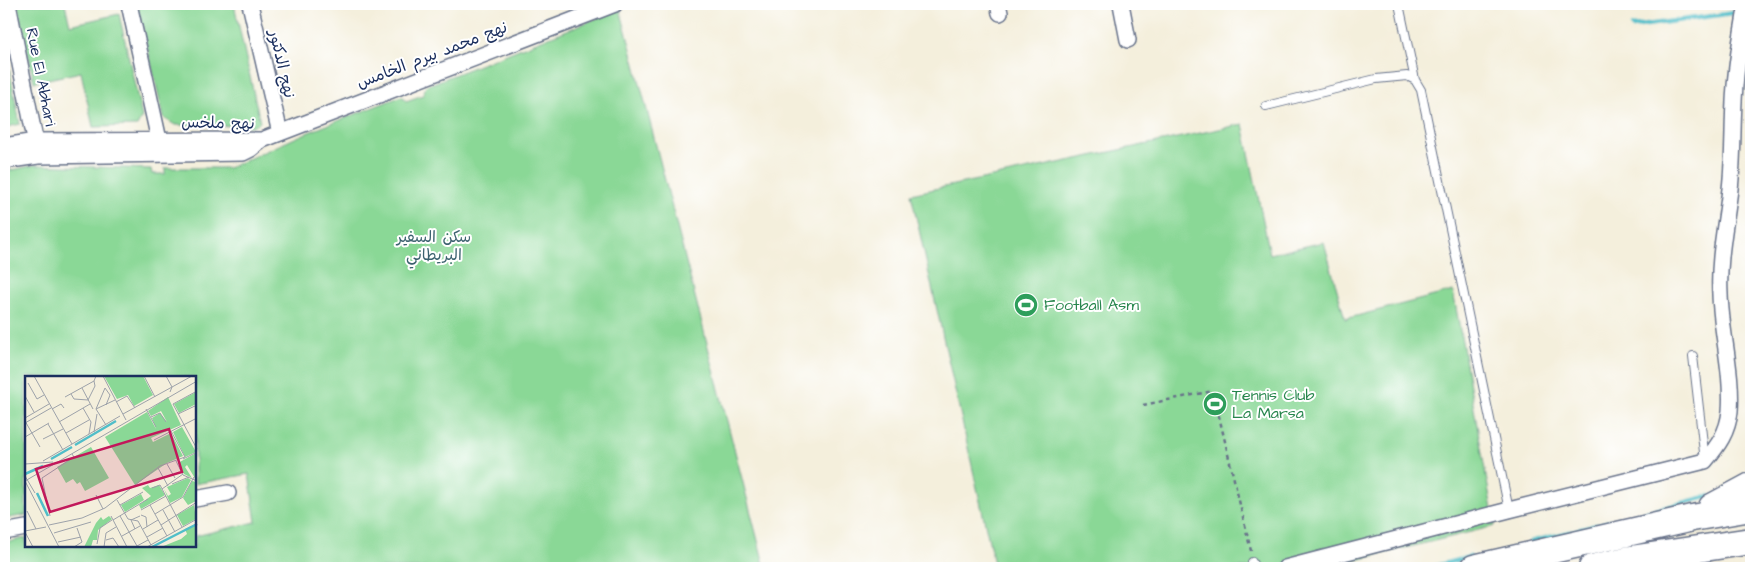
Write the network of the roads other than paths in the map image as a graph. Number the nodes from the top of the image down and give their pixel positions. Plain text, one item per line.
1 (8, 4) edge
2 (129, 4) edge
3 (250, 4) edge
4 (615, 4) edge
5 (1121, 4) edge
6 (1399, 4) edge
7 (1747, 4) edge
8 (1128, 40) dead end
9 (1415, 80) junction
10 (1266, 106) dead end
11 (280, 133) junction
12 (262, 140) joint
13 (36, 141) junction
14 (4, 146) edge
15 (161, 147) junction
16 (38, 156) junction
17 (4, 161) edge
18 (1693, 356) dead end
19 (1705, 461) junction
20 (1751, 486) edge
21 (228, 493) dead end
22 (196, 499) edge
23 (1751, 508) edge
24 (1508, 510) junction
25 (1692, 518) junction
26 (25, 528) edge
27 (4, 532) edge
28 (1751, 540) edge
29 (1285, 568) edge
30 (1474, 568) edge
31 (1592, 568) edge

1 - 13 street, Rue El Abhari
2 - 15 street
3 - 11 street, نهج الدكتور
4 - 11 street, نهج محمد بيرم الخامس
5 - 8 street
6 - 9 lane
7 - 19 street
9 - 10 lane
9 - 24 lane
11 - 12 street, نهج محمد بيرم الخامس
12 - 15 street, نهج ملخس
13 - 14 street, نهج ملخس
13 - 15 street, نهج ملخس
13 - 16 street, Rue El Abhari
15 - 16 street, نهج ملخس
16 - 17 street, نهج ملخس
18 - 19 lane
19 - 24 street
20 - 25 highway
21 - 22 street
23 - 25 highway
24 - 29 street
25 - 30 highway
26 - 27 street
28 - 31 highway

